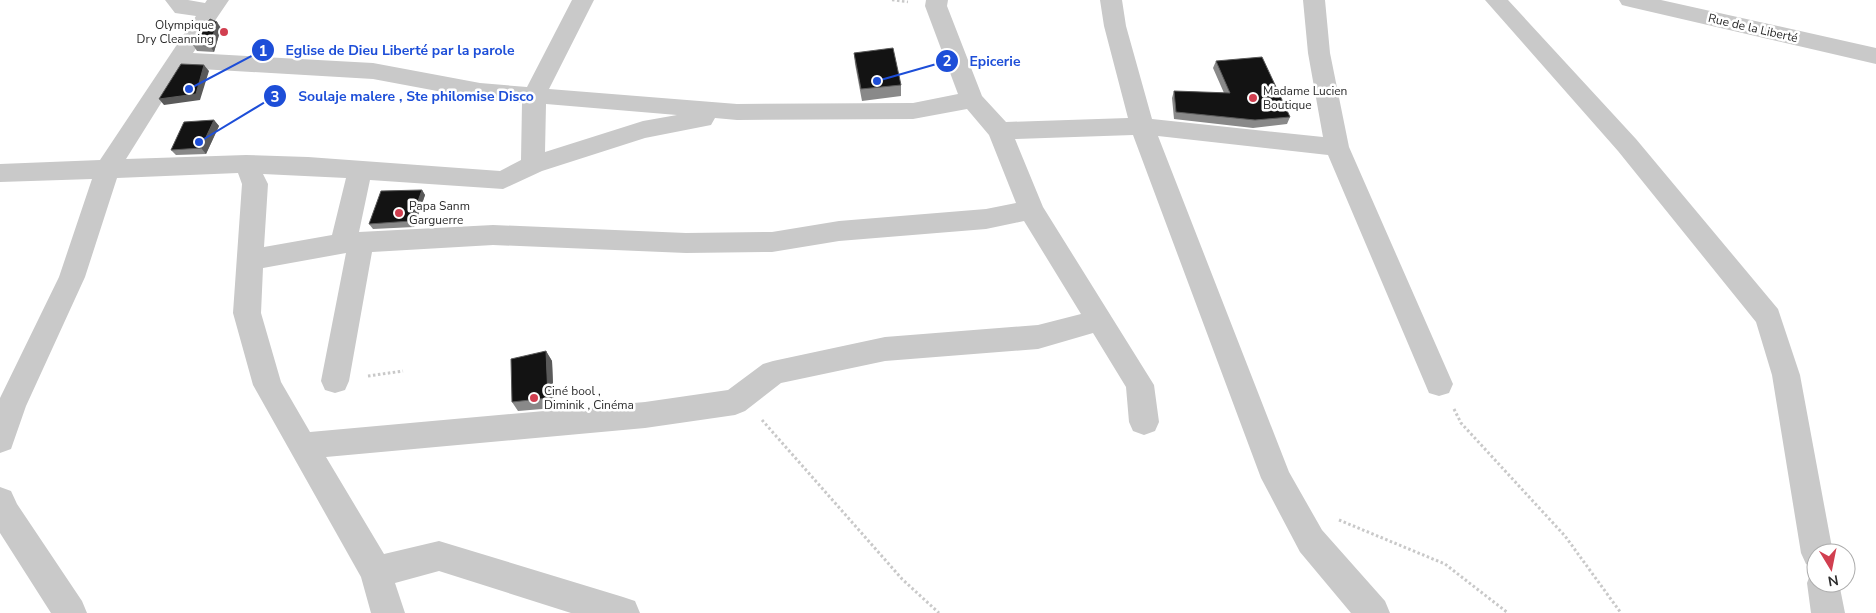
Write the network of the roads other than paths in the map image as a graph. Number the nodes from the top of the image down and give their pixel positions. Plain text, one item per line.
1 (176, 0) edge
2 (583, 0) edge
3 (937, 0) edge
4 (1111, 0) edge
5 (1314, 0) edge
6 (1496, 0) edge
7 (1630, 0) edge
8 (215, 6) edge
9 (1876, 56) edge
10 (177, 60) junction
11 (534, 96) junction
12 (972, 100) junction
13 (737, 112) junction
14 (1142, 126) junction
15 (1000, 131) junction
16 (1337, 147) junction
17 (246, 164) junction
18 (532, 165) junction
19 (108, 168) junction
20 (360, 170) junction
21 (0, 173) edge
22 (1031, 210) junction
23 (352, 243) junction
24 (250, 260) junction
25 (1099, 320) junction
26 (335, 381) dead end
27 (1439, 384) road end
28 (1144, 422) dead end
29 (0, 440) edge
30 (302, 446) junction
31 (2, 512) edge
32 (1815, 543) edge
33 (376, 572) junction
34 (1825, 593) edge
35 (70, 613) edge
36 (388, 613) edge
37 (623, 613) edge
38 (1373, 613) edge
39 (1828, 613) edge

1 - 8 street
2 - 11 street
3 - 12 street
4 - 14 street
5 - 16 street
6 - 32 street
7 - 9 street, Rue de la Liberté
8 - 10 street
10 - 11 street
10 - 19 street
11 - 13 street
11 - 18 street
12 - 13 street
12 - 15 street
13 - 18 street
14 - 15 street
14 - 16 street
14 - 38 street
15 - 22 street
16 - 27 street
17 - 19 street
17 - 20 street
17 - 24 street
18 - 20 street
19 - 21 street
19 - 29 street
20 - 23 street
22 - 23 street
22 - 25 street
23 - 24 street
23 - 26 street
24 - 30 street
25 - 28 street
25 - 30 street
30 - 33 street
31 - 35 street
33 - 36 street
33 - 37 street
34 - 39 street

